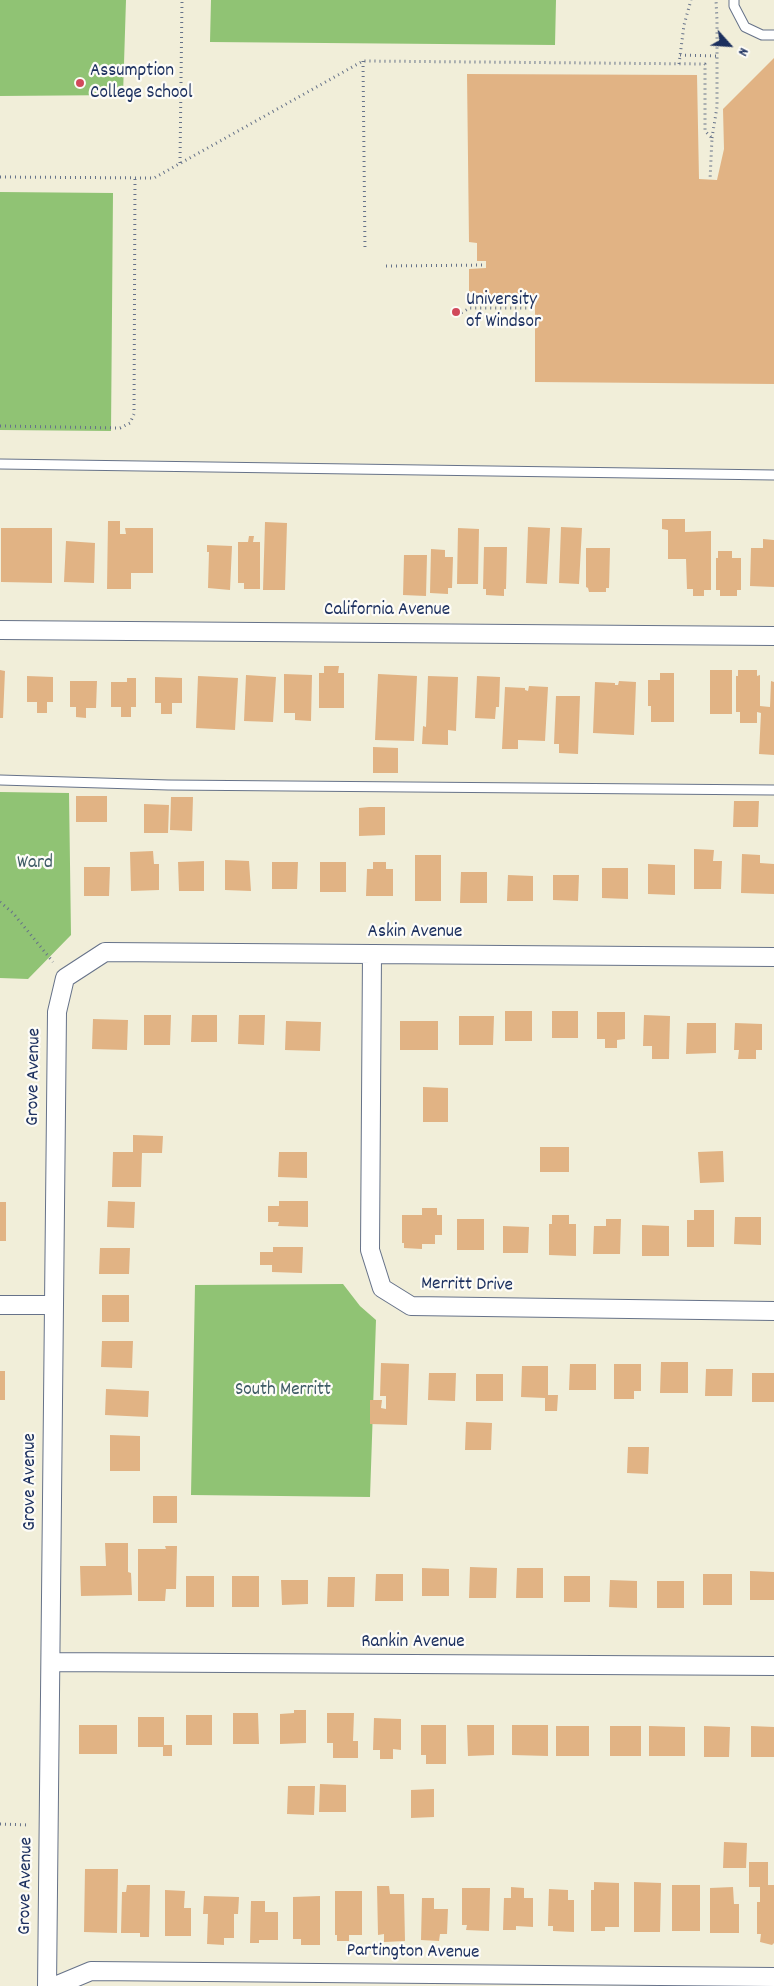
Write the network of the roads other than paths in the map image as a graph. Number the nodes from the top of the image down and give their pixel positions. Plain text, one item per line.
1 (734, 0) edge
2 (774, 35) edge
3 (0, 464) edge
4 (774, 475) edge
5 (0, 630) edge
6 (774, 636) edge
7 (0, 780) edge
8 (774, 790) edge
9 (372, 954) junction
10 (774, 957) edge
11 (64, 978) joint
12 (54, 1305) junction
13 (0, 1306) edge
14 (774, 1311) edge
15 (51, 1662) junction
16 (774, 1666) edge
17 (774, 1977) edge
18 (48, 1986) edge
19 (55, 1986) edge

1 - 2 lane
3 - 4 lane
5 - 6 street, California Avenue
7 - 8 lane
9 - 10 street, Askin Avenue
9 - 11 street, Askin Avenue
9 - 14 street, Merritt Drive
11 - 12 street, Grove Avenue
12 - 13 street
12 - 15 street, Grove Avenue
15 - 16 street, Rankin Avenue
15 - 18 street, Grove Avenue
17 - 19 street, Partington Avenue

